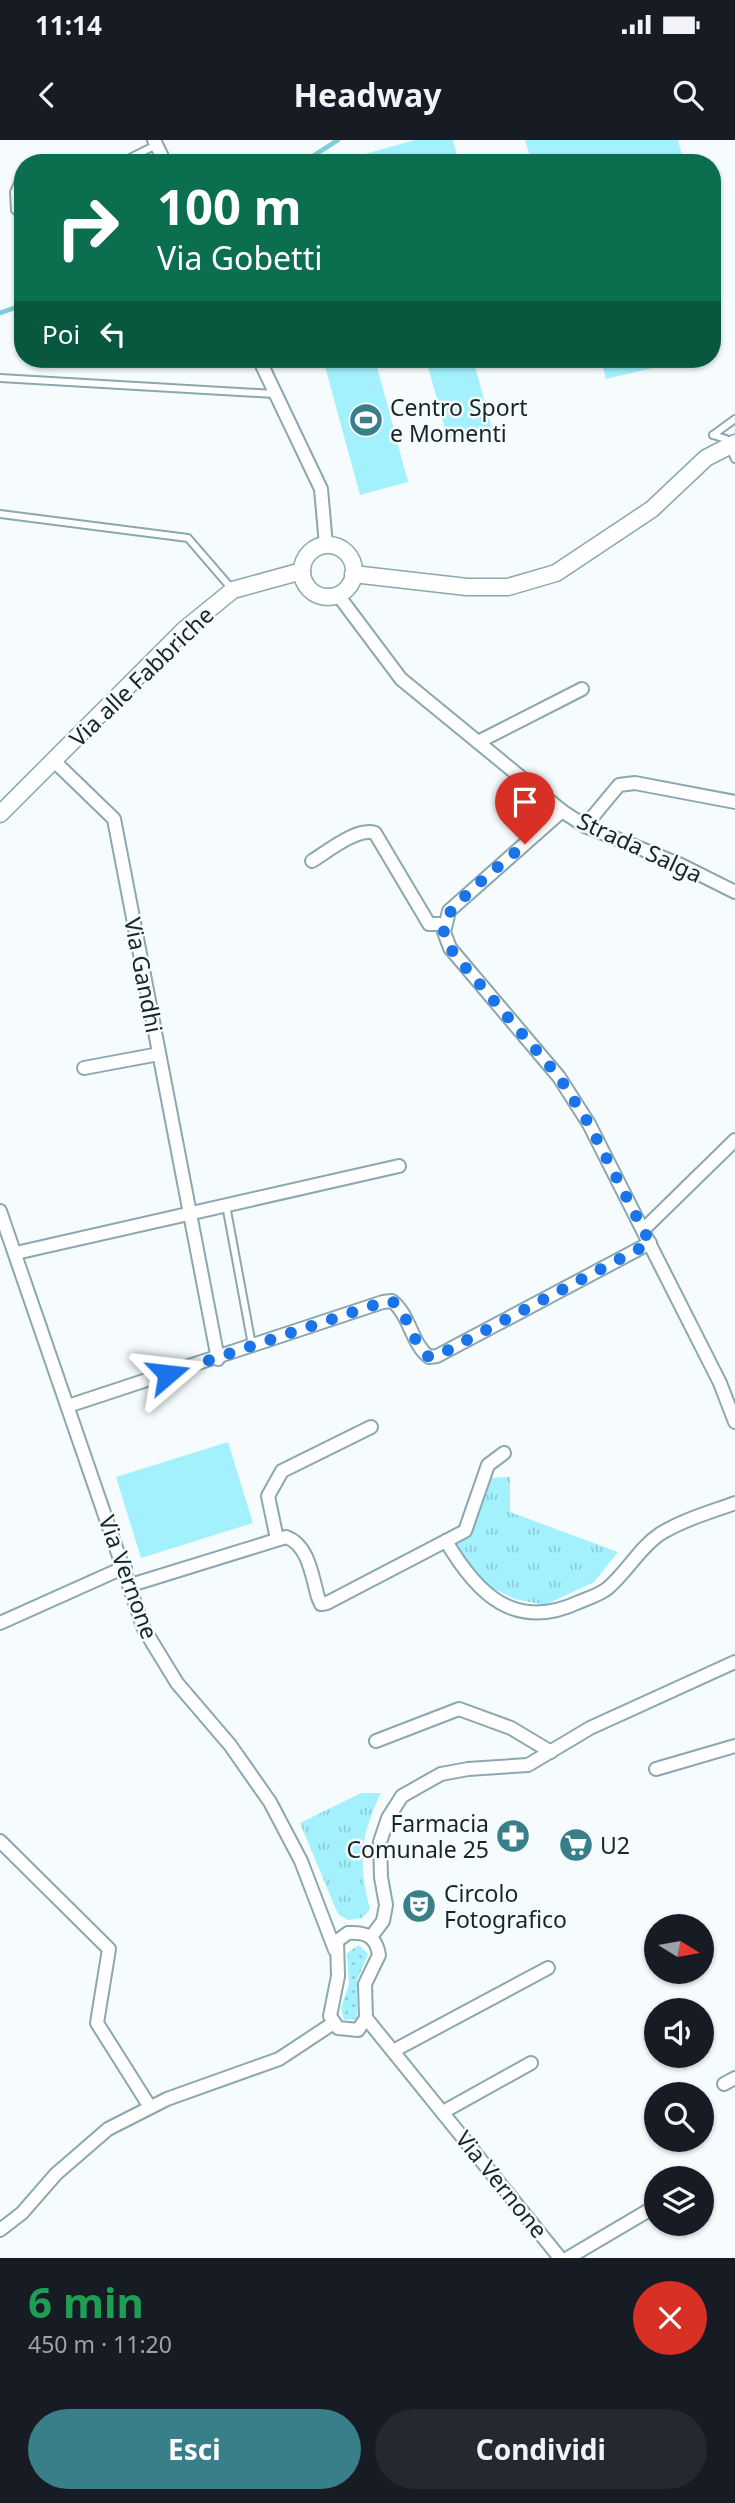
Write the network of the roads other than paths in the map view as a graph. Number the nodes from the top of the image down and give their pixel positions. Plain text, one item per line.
1 (155, 142) edge
2 (135, 154) edge
3 (263, 368) edge
4 (0, 378) edge
5 (276, 394) junction
6 (735, 419) edge
7 (733, 449) edge
8 (0, 514) edge
9 (326, 545) junction
10 (302, 571) junction
11 (354, 573) junction
12 (233, 590) junction
13 (338, 595) junction
14 (582, 689) dead end
15 (478, 742) junction
16 (54, 761) junction
17 (735, 802) edge
18 (562, 811) junction
19 (0, 814) edge
20 (585, 826) junction
21 (312, 861) dead end
22 (735, 892) edge
23 (444, 925) junction
24 (159, 1054) junction
25 (84, 1068) dead end
26 (735, 1140) edge
27 (399, 1166) dead end
28 (226, 1205) junction
29 (0, 1211) edge
30 (190, 1213) junction
31 (643, 1230) junction
32 (650, 1243) junction
33 (9, 1249) edge
34 (252, 1347) junction
35 (218, 1359) junction
36 (68, 1406) junction
37 (735, 1422) edge
38 (371, 1427) dead end
39 (504, 1453) dead end
40 (735, 1503) edge
41 (277, 1539) junction
42 (446, 1541) junction
43 (125, 1567) junction
44 (131, 1585) junction
45 (0, 1623) edge
46 (735, 1662) edge
47 (376, 1741) dead end
48 (735, 1746) edge
49 (551, 1752) junction
50 (656, 1769) dead end
51 (0, 1841) edge
52 (371, 1937) junction
53 (335, 1950) junction
54 (548, 1968) dead end
55 (366, 2018) junction
56 (332, 2024) junction
57 (393, 2051) junction
58 (531, 2063) dead end
59 (150, 2107) junction
60 (443, 2112) junction
61 (644, 2213) edge
62 (0, 2230) edge
63 (560, 2258) edge
64 (568, 2258) edge

1 - 2 lane
3 - 5 street
4 - 5 lane
5 - 9 street
6 - 7 lane
7 - 11 street
8 - 12 lane
9 - 10 street
9 - 11 street
10 - 12 street, Via alle Fabbriche
10 - 13 street
11 - 13 street
12 - 16 street, Via alle Fabbriche
13 - 15 street, Strada Salga
14 - 15 street
15 - 18 street, Strada Salga
16 - 19 street, Via alle Fabbriche
16 - 24 street, Via Gandhi
17 - 20 street
18 - 20 street, Strada Salga
18 - 23 street
20 - 22 street, Strada Salga
21 - 23 street
23 - 31 street
24 - 25 street
24 - 30 street, Via Gandhi
26 - 31 street
27 - 28 street
28 - 30 street
28 - 34 lane
29 - 33 street, Via Vernone
30 - 33 street
30 - 35 street, Via Gandhi
31 - 32 street
32 - 34 street
32 - 37 street
33 - 36 street, Via Vernone
34 - 35 street
35 - 36 street
36 - 43 street, Via Vernone
38 - 41 street
39 - 42 street
40 - 42 street
41 - 42 street
41 - 44 street
43 - 44 street, Via Vernone
43 - 45 street
44 - 53 street, Via Vernone
46 - 49 street
47 - 49 street
48 - 50 street
49 - 52 street
51 - 59 street
52 - 53 street
52 - 55 street
53 - 56 street, Via Vernone
54 - 57 street
55 - 56 street
55 - 57 street, Via Vernone
56 - 59 street
57 - 60 street, Via Vernone
58 - 60 street, Via Vernone
59 - 62 street
60 - 63 street, Via Vernone
61 - 64 street

